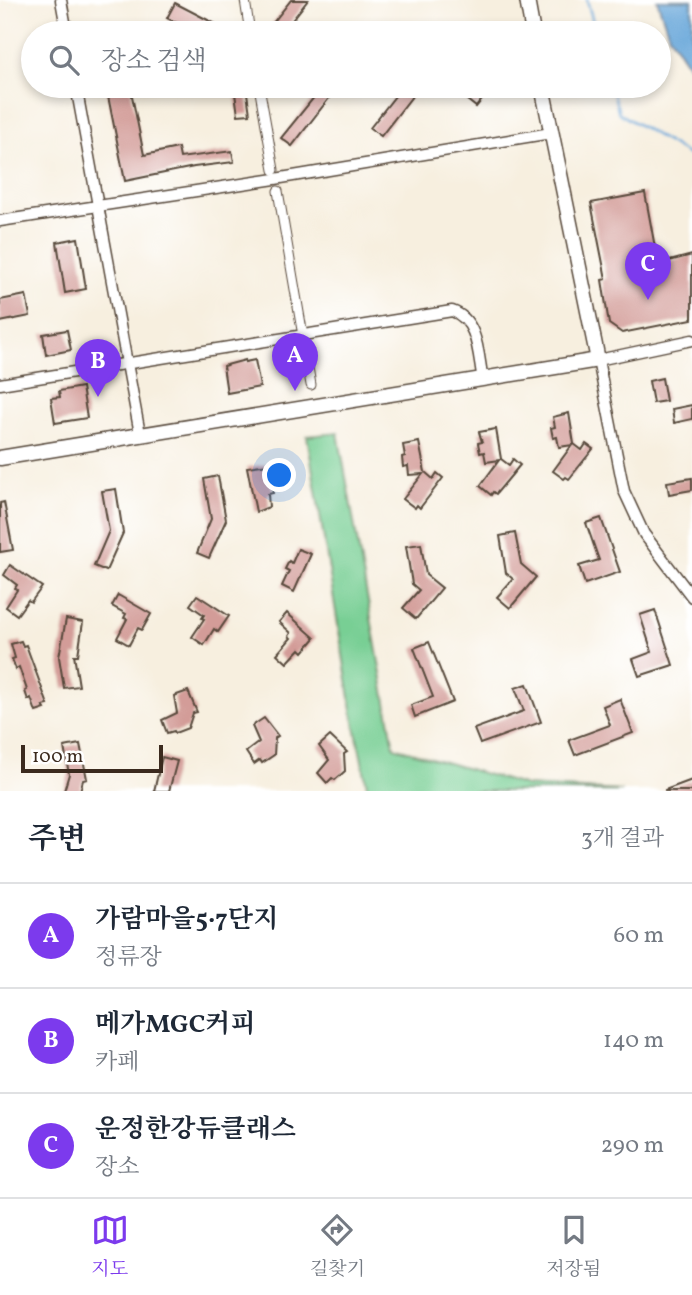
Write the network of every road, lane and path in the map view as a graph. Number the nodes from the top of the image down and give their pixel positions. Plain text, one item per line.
1 (61, 0) edge
2 (244, 0) edge
3 (527, 0) edge
4 (65, 21) edge
5 (248, 21) edge
6 (531, 21) edge
7 (78, 98) edge
8 (261, 98) edge
9 (544, 98) edge
10 (551, 133) junction
11 (274, 170) dead end
12 (278, 191) dead end
13 (98, 206) junction
14 (0, 221) edge
15 (302, 330) dead end
16 (692, 340) edge
17 (304, 344) dead end
18 (598, 360) junction
19 (127, 365) junction
20 (483, 380) junction
21 (0, 384) edge
22 (311, 384) dead end
23 (141, 434) junction
24 (0, 458) edge
25 (692, 597) edge

1 - 4 street
2 - 5 street
3 - 6 street
7 - 13 street
8 - 11 street
9 - 10 street
10 - 13 street
10 - 18 street
12 - 15 street
13 - 14 street
13 - 19 street
16 - 18 street
17 - 22 street
18 - 20 street
18 - 25 street
19 - 20 street
19 - 21 street
19 - 23 street
20 - 23 street
23 - 24 street

